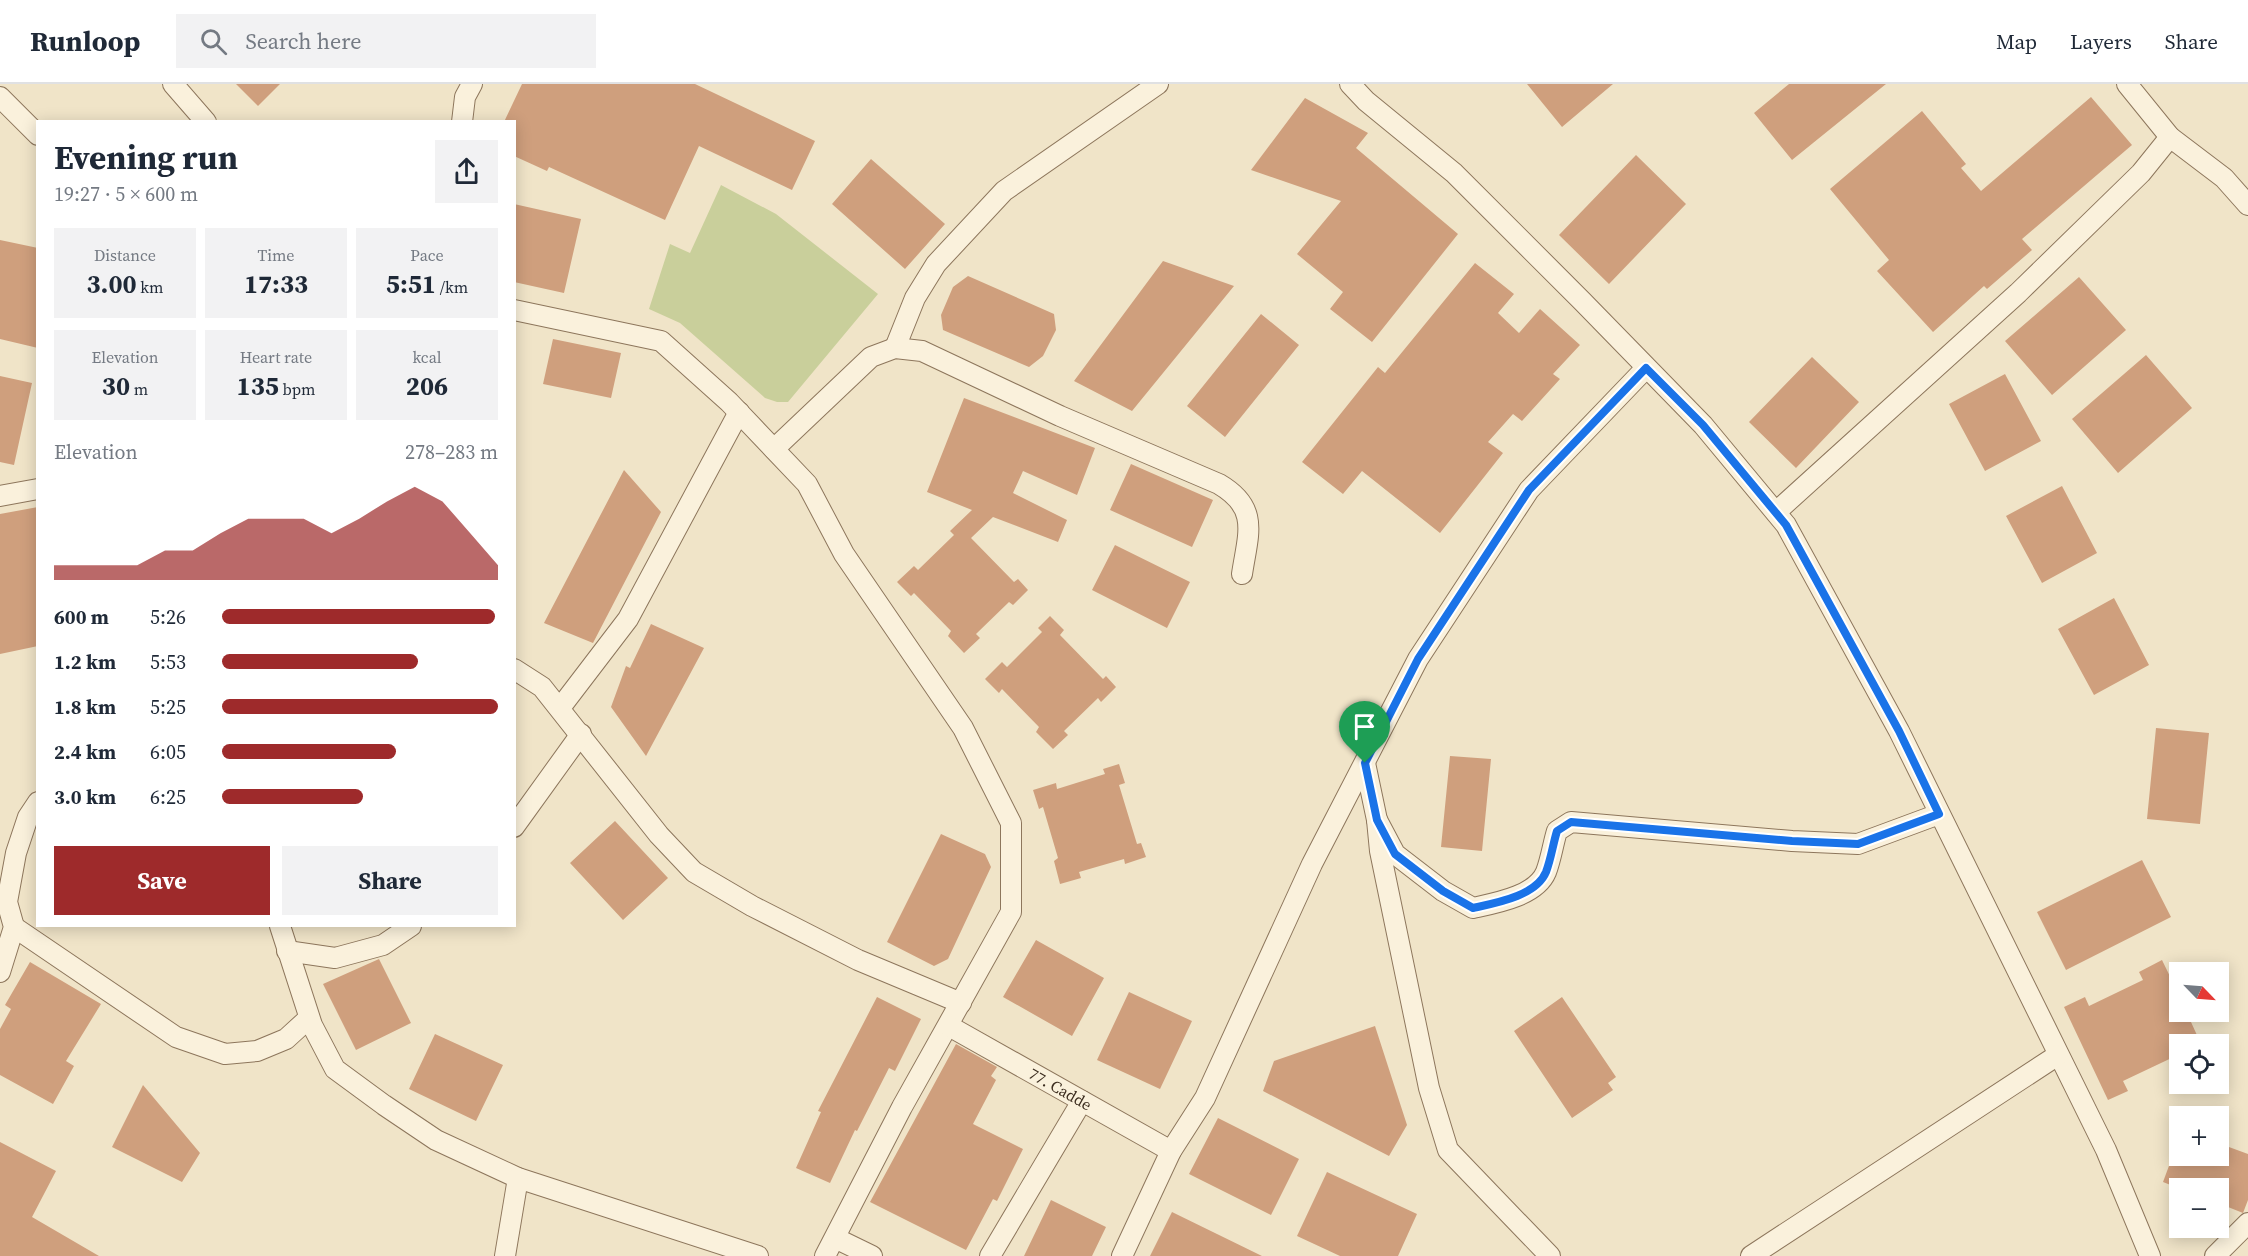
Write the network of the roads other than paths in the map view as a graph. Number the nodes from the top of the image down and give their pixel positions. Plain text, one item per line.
1 (173, 84) edge
2 (472, 84) edge
3 (1158, 84) edge
4 (1350, 84) edge
5 (2127, 84) edge
6 (0, 97) edge
7 (204, 120) edge
8 (462, 120) edge
9 (36, 133) edge
10 (2170, 136) junction
11 (2248, 205) edge
12 (516, 310) edge
13 (895, 348) junction
14 (1646, 368) junction
15 (739, 412) junction
16 (774, 449) junction
17 (36, 489) edge
18 (0, 496) edge
19 (1776, 512) junction
20 (1242, 574) dead end
21 (516, 670) edge
22 (560, 708) junction
23 (581, 734) junction
24 (1365, 763) junction
25 (36, 805) edge
26 (1939, 814) junction
27 (1377, 820) junction
28 (516, 824) edge
29 (6, 871) edge
30 (14, 927) junction
31 (280, 927) edge
32 (410, 927) edge
33 (287, 951) junction
34 (0, 972) edge
35 (962, 1003) junction
36 (309, 1018) junction
37 (949, 1026) junction
38 (2058, 1055) junction
39 (1082, 1101) junction
40 (1171, 1151) junction
41 (518, 1178) junction
42 (2248, 1223) edge
43 (835, 1238) junction
44 (505, 1256) edge
45 (758, 1256) edge
46 (825, 1256) edge
47 (873, 1256) edge
48 (990, 1256) edge
49 (1122, 1256) edge
50 (1550, 1256) edge
51 (1751, 1256) edge
52 (2150, 1256) edge
53 (2215, 1256) edge

1 - 7 street
2 - 8 street
3 - 13 street
4 - 14 street
5 - 10 street
6 - 9 street
10 - 11 street
10 - 19 street
12 - 15 street
13 - 16 street
13 - 20 street
14 - 19 street
14 - 24 street
15 - 16 street
15 - 22 street
16 - 35 street
17 - 18 street
19 - 26 street
21 - 22 street
22 - 23 street
23 - 28 street
23 - 35 street
24 - 27 street
24 - 40 street
25 - 29 street
26 - 27 street
26 - 38 street
27 - 50 street
29 - 30 street
30 - 34 street
30 - 36 street
31 - 33 street
32 - 33 street
33 - 36 street
35 - 37 street
36 - 41 street
37 - 39 street, 77. Cadde
37 - 43 street
38 - 51 street
38 - 52 street
39 - 40 street, 77. Cadde
39 - 48 street
40 - 49 street
41 - 44 street
41 - 45 street
42 - 53 street
43 - 46 street
43 - 47 street

